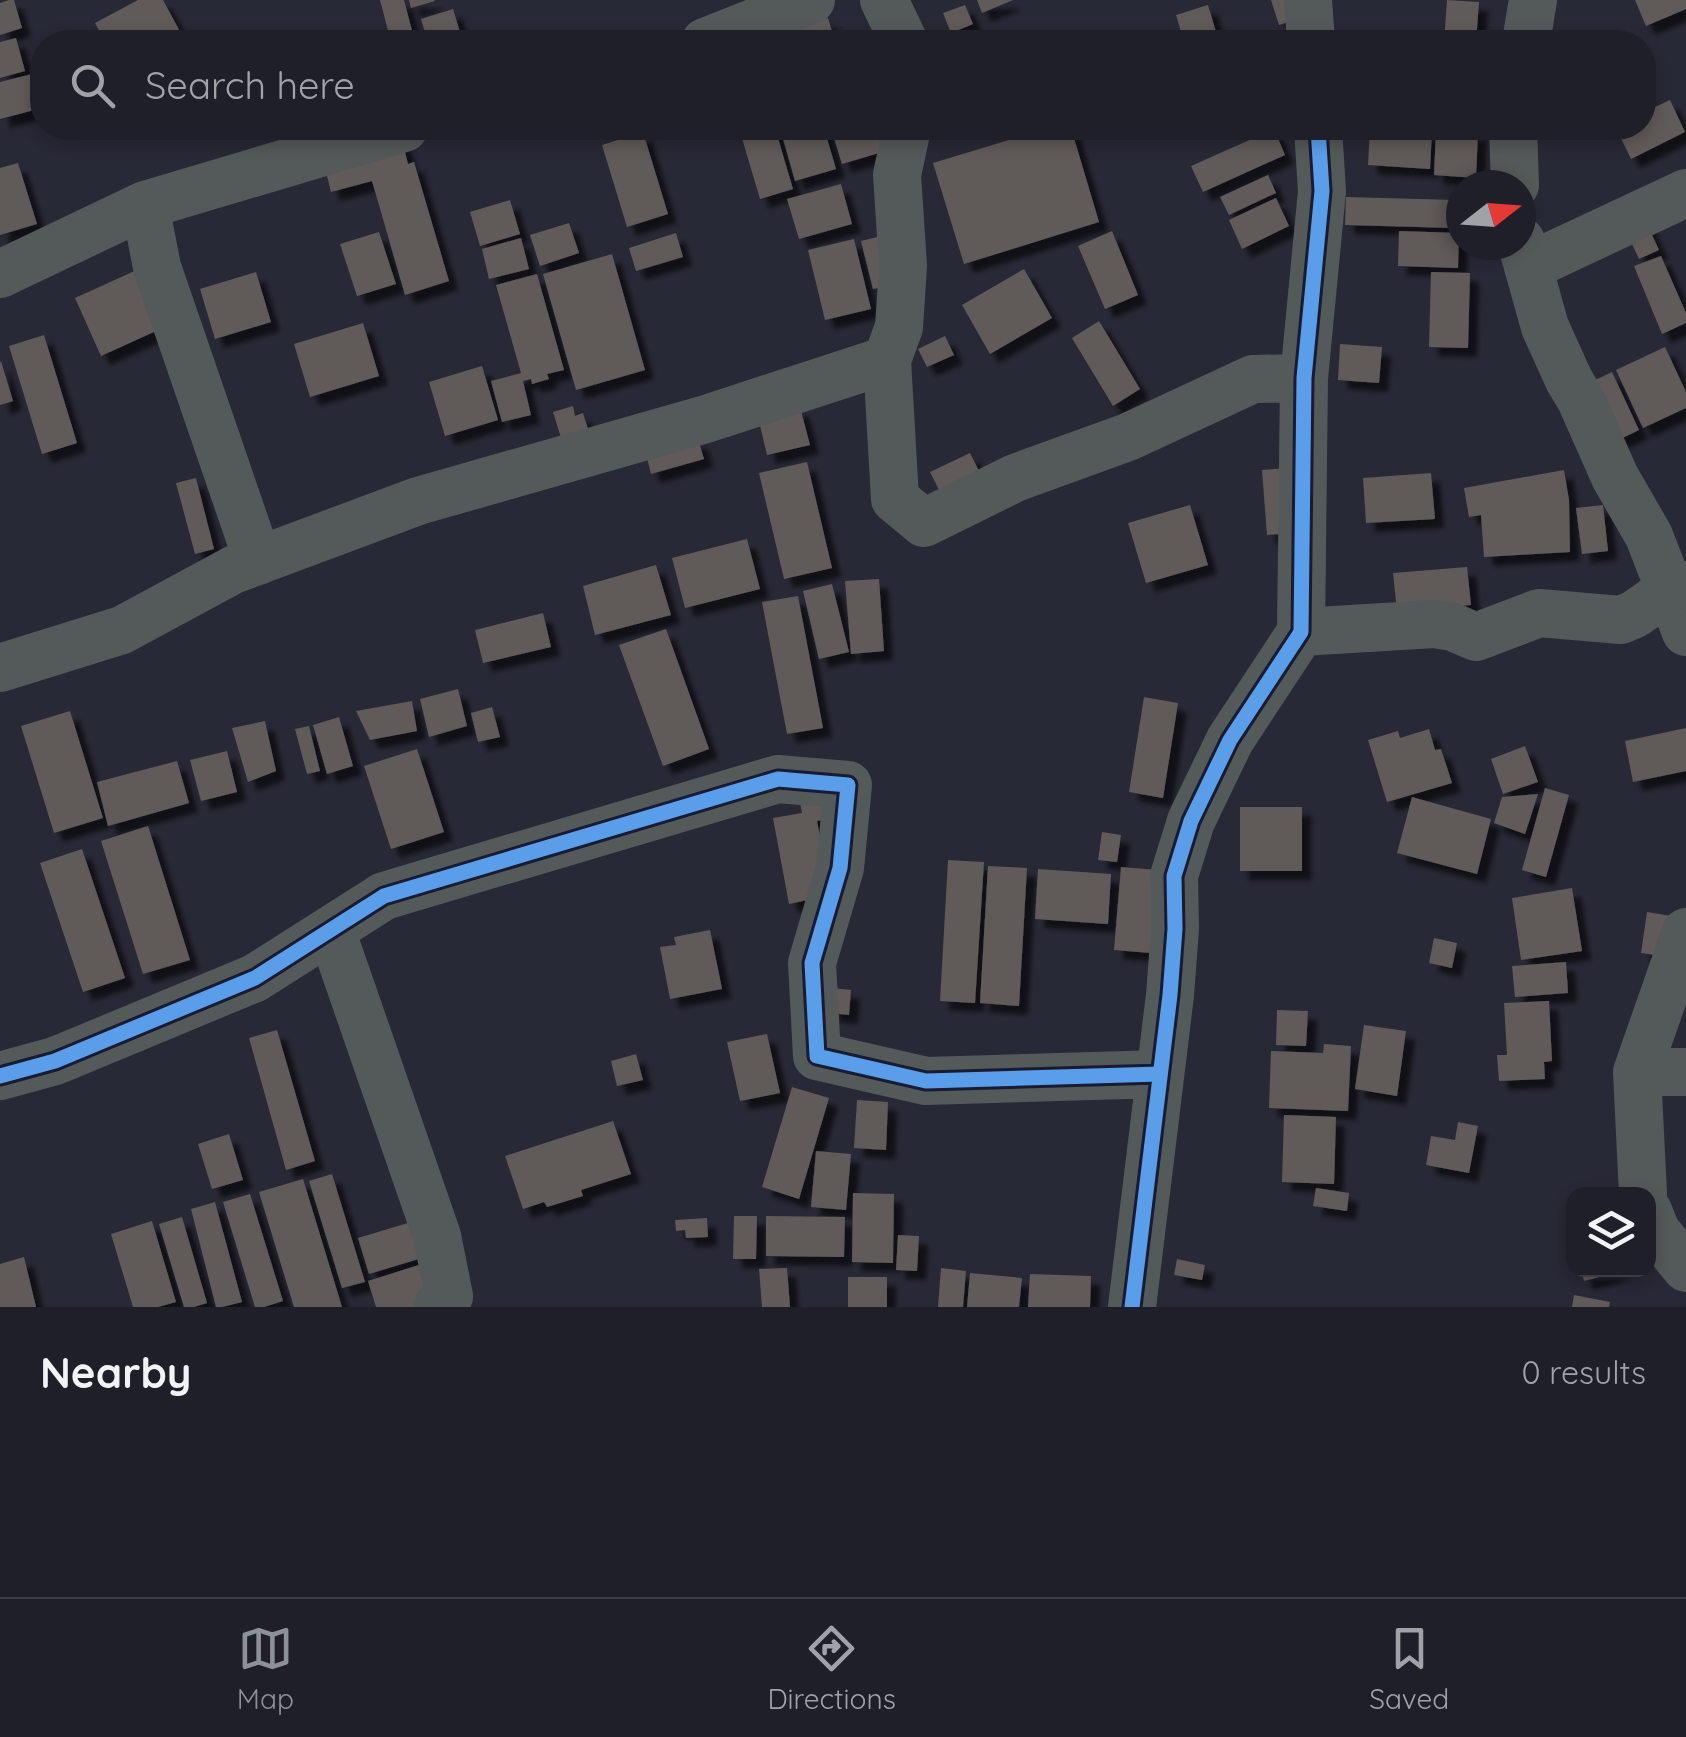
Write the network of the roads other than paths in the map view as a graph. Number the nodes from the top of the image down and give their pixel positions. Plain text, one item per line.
1 (811, 0) edge
2 (884, 0) edge
3 (1308, 0) edge
4 (1533, 0) edge
5 (735, 30) edge
6 (898, 30) edge
7 (1310, 30) edge
8 (1528, 30) edge
9 (364, 140) edge
10 (905, 140) edge
11 (1319, 140) edge
12 (1512, 140) edge
13 (1514, 170) edge
14 (1686, 193) edge
15 (145, 206) junction
16 (1536, 249) edge
17 (1526, 260) edge
18 (0, 274) edge
19 (887, 360) junction
20 (1304, 378) junction
21 (258, 561) junction
22 (1681, 603) edge
23 (1301, 632) junction
24 (0, 668) edge
25 (331, 930) junction
26 (1686, 932) edge
27 (1637, 1072) junction
28 (1686, 1072) edge
29 (1160, 1074) junction
30 (0, 1076) edge
31 (1640, 1187) edge
32 (1656, 1232) edge
33 (1686, 1268) edge
34 (437, 1307) edge
35 (1132, 1307) edge

1 - 5 street
2 - 6 street
3 - 7 street
4 - 8 street
9 - 15 street
10 - 19 street
11 - 20 street
12 - 13 street
14 - 16 street
15 - 18 street
15 - 21 street
17 - 22 street
19 - 20 street
19 - 21 street
20 - 23 street
21 - 24 street
22 - 23 street
23 - 29 street
25 - 29 street
25 - 30 street
25 - 34 street
26 - 27 street
27 - 28 street
27 - 31 street
29 - 35 street
32 - 33 street

